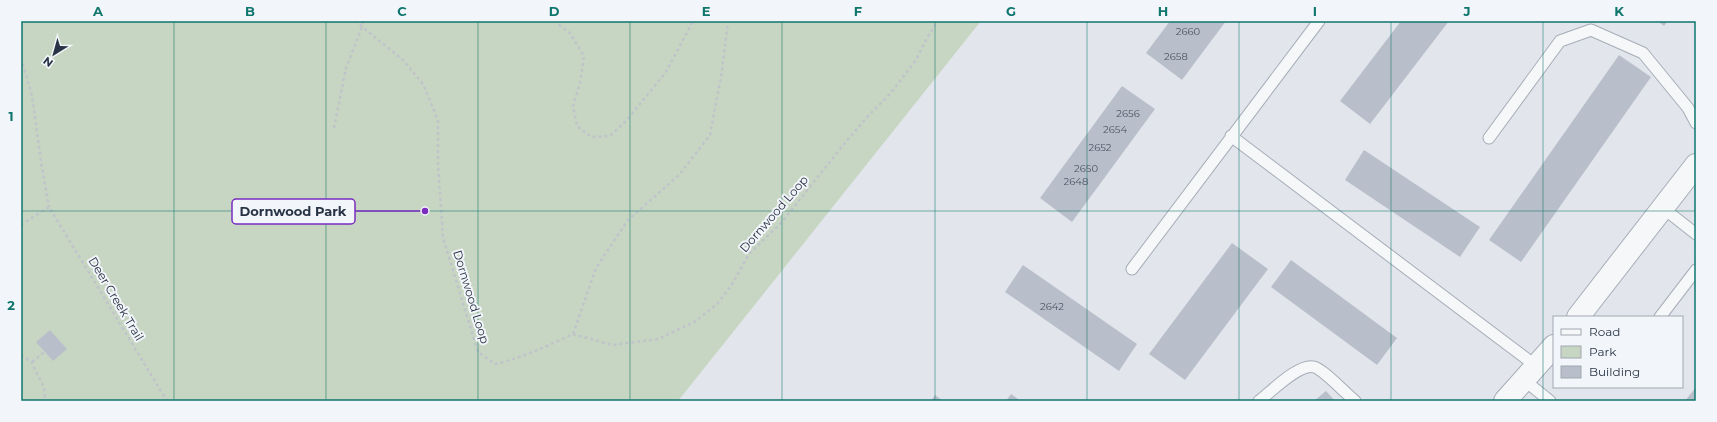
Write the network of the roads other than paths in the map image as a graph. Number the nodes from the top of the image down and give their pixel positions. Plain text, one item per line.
1 (1319, 21) edge
2 (1696, 123) edge
3 (1231, 136) junction
4 (1489, 138) dead end
5 (1696, 165) edge
6 (1663, 208) junction
7 (1696, 234) edge
8 (1132, 269) dead end
9 (1696, 270) edge
10 (1580, 316) edge
11 (1661, 316) edge
12 (1553, 347) edge
13 (1530, 373) junction
14 (1259, 401) edge
15 (1354, 401) edge
16 (1505, 401) edge
17 (1550, 401) edge

1 - 3 lane
2 - 4 lane
3 - 8 lane
3 - 13 lane
5 - 6 street
6 - 7 lane
6 - 10 street
9 - 11 lane
12 - 13 street
13 - 16 street
13 - 17 lane
14 - 15 lane

